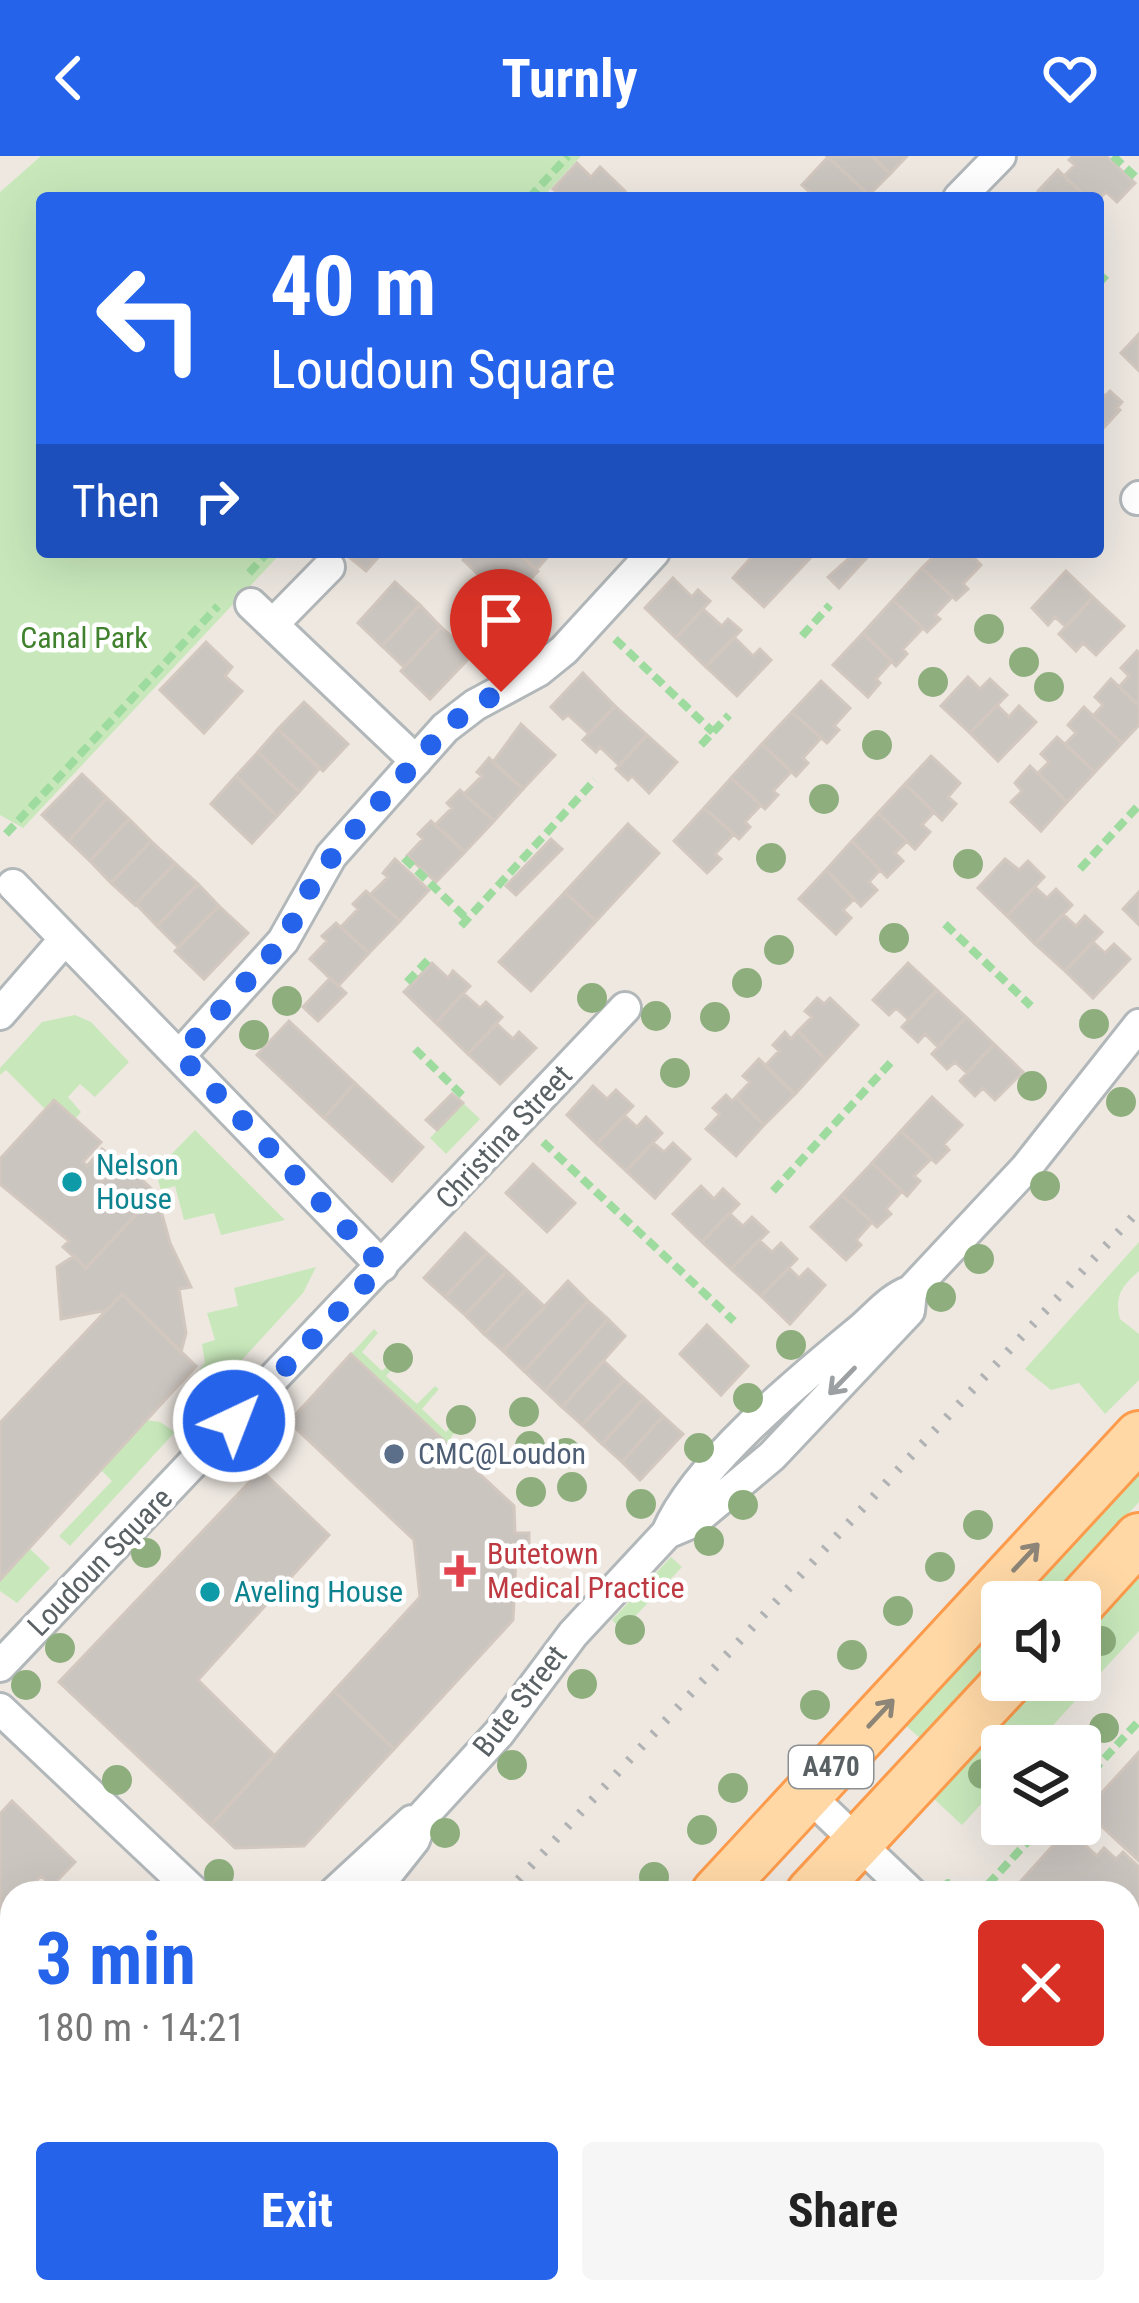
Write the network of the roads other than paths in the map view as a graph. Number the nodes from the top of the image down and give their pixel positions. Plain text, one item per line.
1 (981, 162) edge
2 (962, 192) edge
3 (648, 558) edge
4 (329, 567) dead end
5 (416, 761) junction
6 (14, 885) dead end
7 (65, 940) junction
8 (625, 1009) dead end
9 (0, 1014) edge
10 (1139, 1024) edge
11 (180, 1055) junction
12 (382, 1266) junction
13 (1139, 1436) edge
14 (1139, 1538) edge
15 (1100, 1581) edge
16 (0, 1666) edge
17 (990, 1701) edge
18 (0, 1709) edge
19 (807, 1794) junction
20 (423, 1816) junction
21 (859, 1843) junction
22 (182, 1881) edge
23 (346, 1881) edge
24 (382, 1881) edge
25 (727, 1881) edge
26 (823, 1881) edge
27 (912, 1881) edge

1 - 2 street
3 - 5 street
4 - 5 street
5 - 11 street
6 - 7 street
7 - 9 street
7 - 11 street
8 - 12 street, Christina Street
10 - 20 street, Bute Street
11 - 12 street
12 - 16 street, Loudoun Square
19 -> 13 main road, A470
14 - 15 main road
17 - 21 main road, A470
18 - 22 street
19 - 21 street
19 - 25 main road, A470
20 - 23 street, Bute Street
20 - 24 street, Bute Street
21 - 26 main road, A470
21 - 27 street

